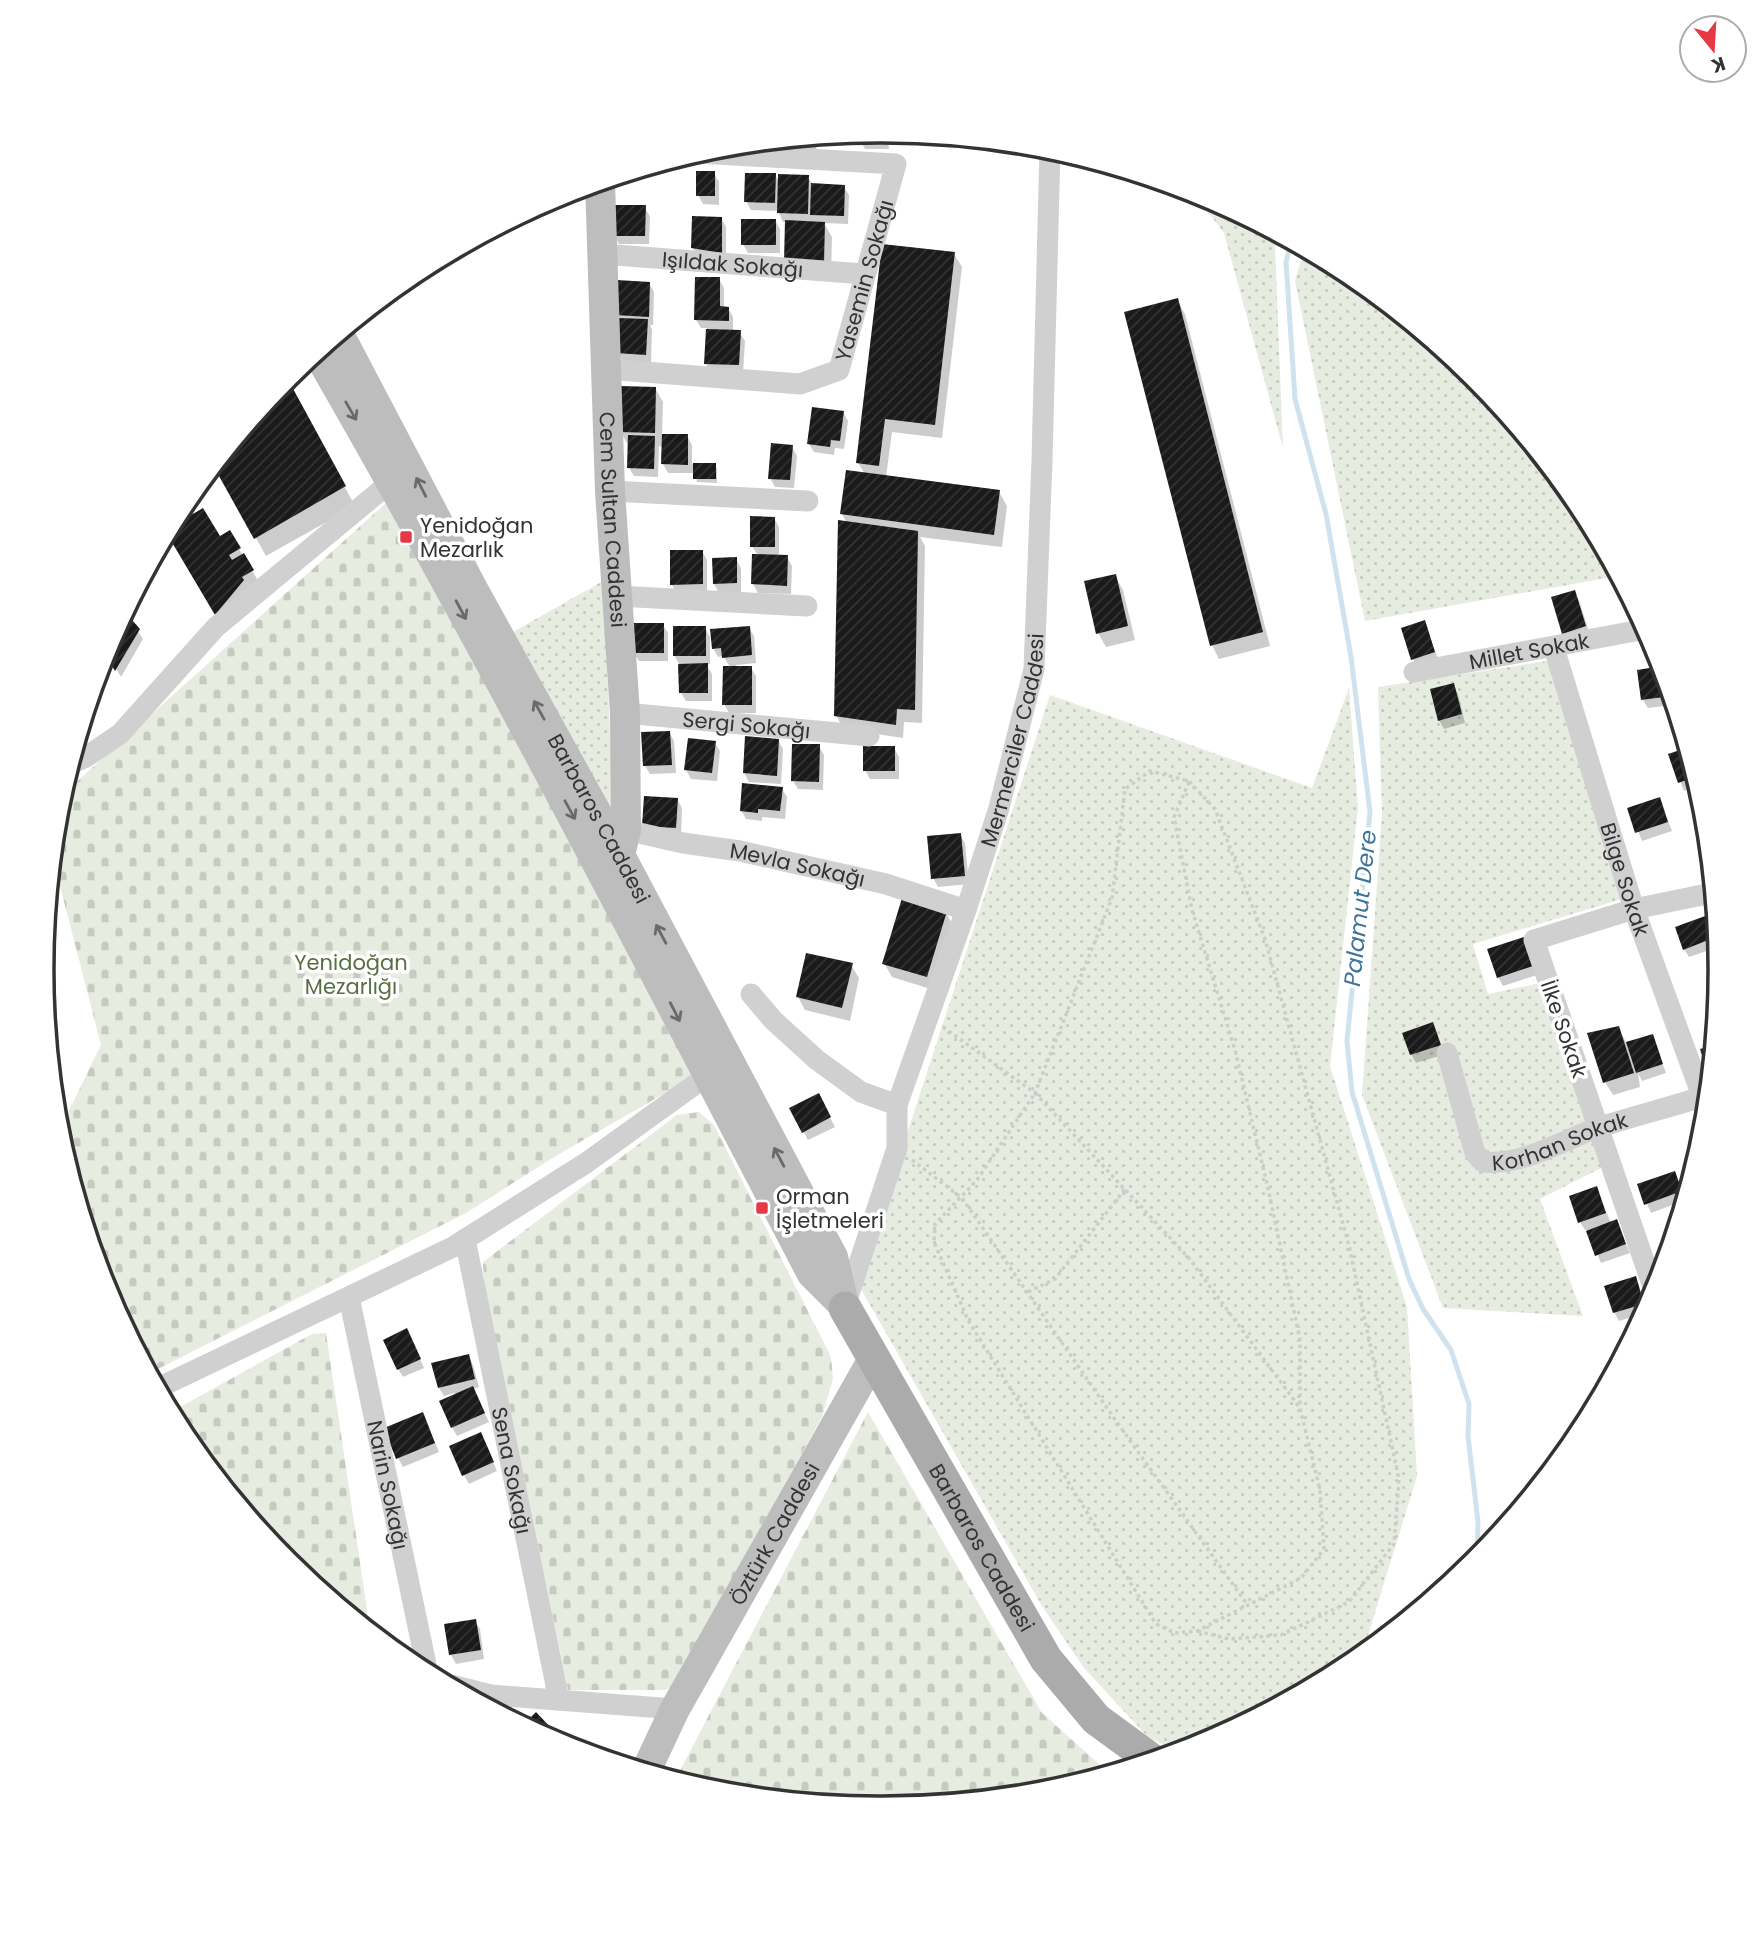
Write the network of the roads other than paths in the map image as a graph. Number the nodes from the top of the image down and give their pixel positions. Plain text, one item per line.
1 (741, 155) edge
2 (1050, 161) edge
3 (600, 193) edge
4 (602, 254) junction
5 (864, 274) junction
6 (344, 342) edge
7 (322, 361) edge
8 (606, 369) junction
9 (391, 481) junction
10 (610, 491) junction
11 (807, 501) dead end
12 (617, 596) junction
13 (807, 606) dead end
14 (1635, 631) edge
15 (1554, 648) junction
16 (1413, 671) dead end
17 (625, 713) junction
18 (869, 736) dead end
19 (81, 759) edge
20 (615, 850) junction
21 (1704, 895) edge
22 (1634, 909) junction
23 (966, 910) junction
24 (751, 994) dead end
25 (1447, 1053) dead end
26 (720, 1072) junction
27 (1700, 1085) edge
28 (1697, 1101) edge
29 (897, 1105) junction
30 (1597, 1128) junction
31 (465, 1239) junction
32 (1649, 1276) edge
33 (349, 1297) junction
34 (845, 1308) junction
35 (873, 1359) junction
36 (166, 1384) edge
37 (425, 1659) edge
38 (482, 1693) edge
39 (559, 1700) junction
40 (675, 1709) junction
41 (1143, 1753) edge
42 (650, 1763) edge

1 - 5 street, Yasemin Sokağı
2 - 23 street, Mermerciler Caddesi
3 - 4 main road, Cem Sultan Caddesi
4 - 5 street, Işıldak Sokağı
4 - 8 main road, Cem Sultan Caddesi
5 - 8 street, Yasemin Sokağı
20 -> 6 main road, Barbaros Caddesi
7 -> 9 main road, Barbaros Caddesi
8 - 10 main road, Cem Sultan Caddesi
9 - 19 street
9 -> 20 main road, Barbaros Caddesi
10 - 11 street
10 - 12 main road, Cem Sultan Caddesi
12 - 13 street
12 - 17 main road, Cem Sultan Caddesi
14 - 15 street, Millet Sokak
15 - 16 street, Millet Sokak
15 - 22 street, Bilge Sokak
17 - 18 street, Sergi Sokağı
17 - 20 main road, Cem Sultan Caddesi
20 - 23 street, Mevla Sokağı
20 - 26 main road, Barbaros Caddesi
21 - 22 street, İlke Sokak
22 - 27 street, Bilge Sokak
22 - 30 street, İlke Sokak
23 - 29 street, Mermerciler Caddesi
24 - 29 street
25 - 30 street, Korhan Sokak
26 - 31 street
26 - 34 main road, Barbaros Caddesi
28 - 30 street, Korhan Sokak
29 - 34 street, Mermerciler Caddesi
30 - 32 street, İlke Sokak
31 - 33 street
31 - 39 street, Sena Sokağı
33 - 36 street
33 - 37 street, Narin Sokağı
34 - 35 main road, Barbaros Caddesi
35 - 40 main road, Öztürk Caddesi
35 - 41 main road, Barbaros Caddesi
38 - 39 street
39 - 40 street
40 - 42 main road, Öztürk Caddesi

